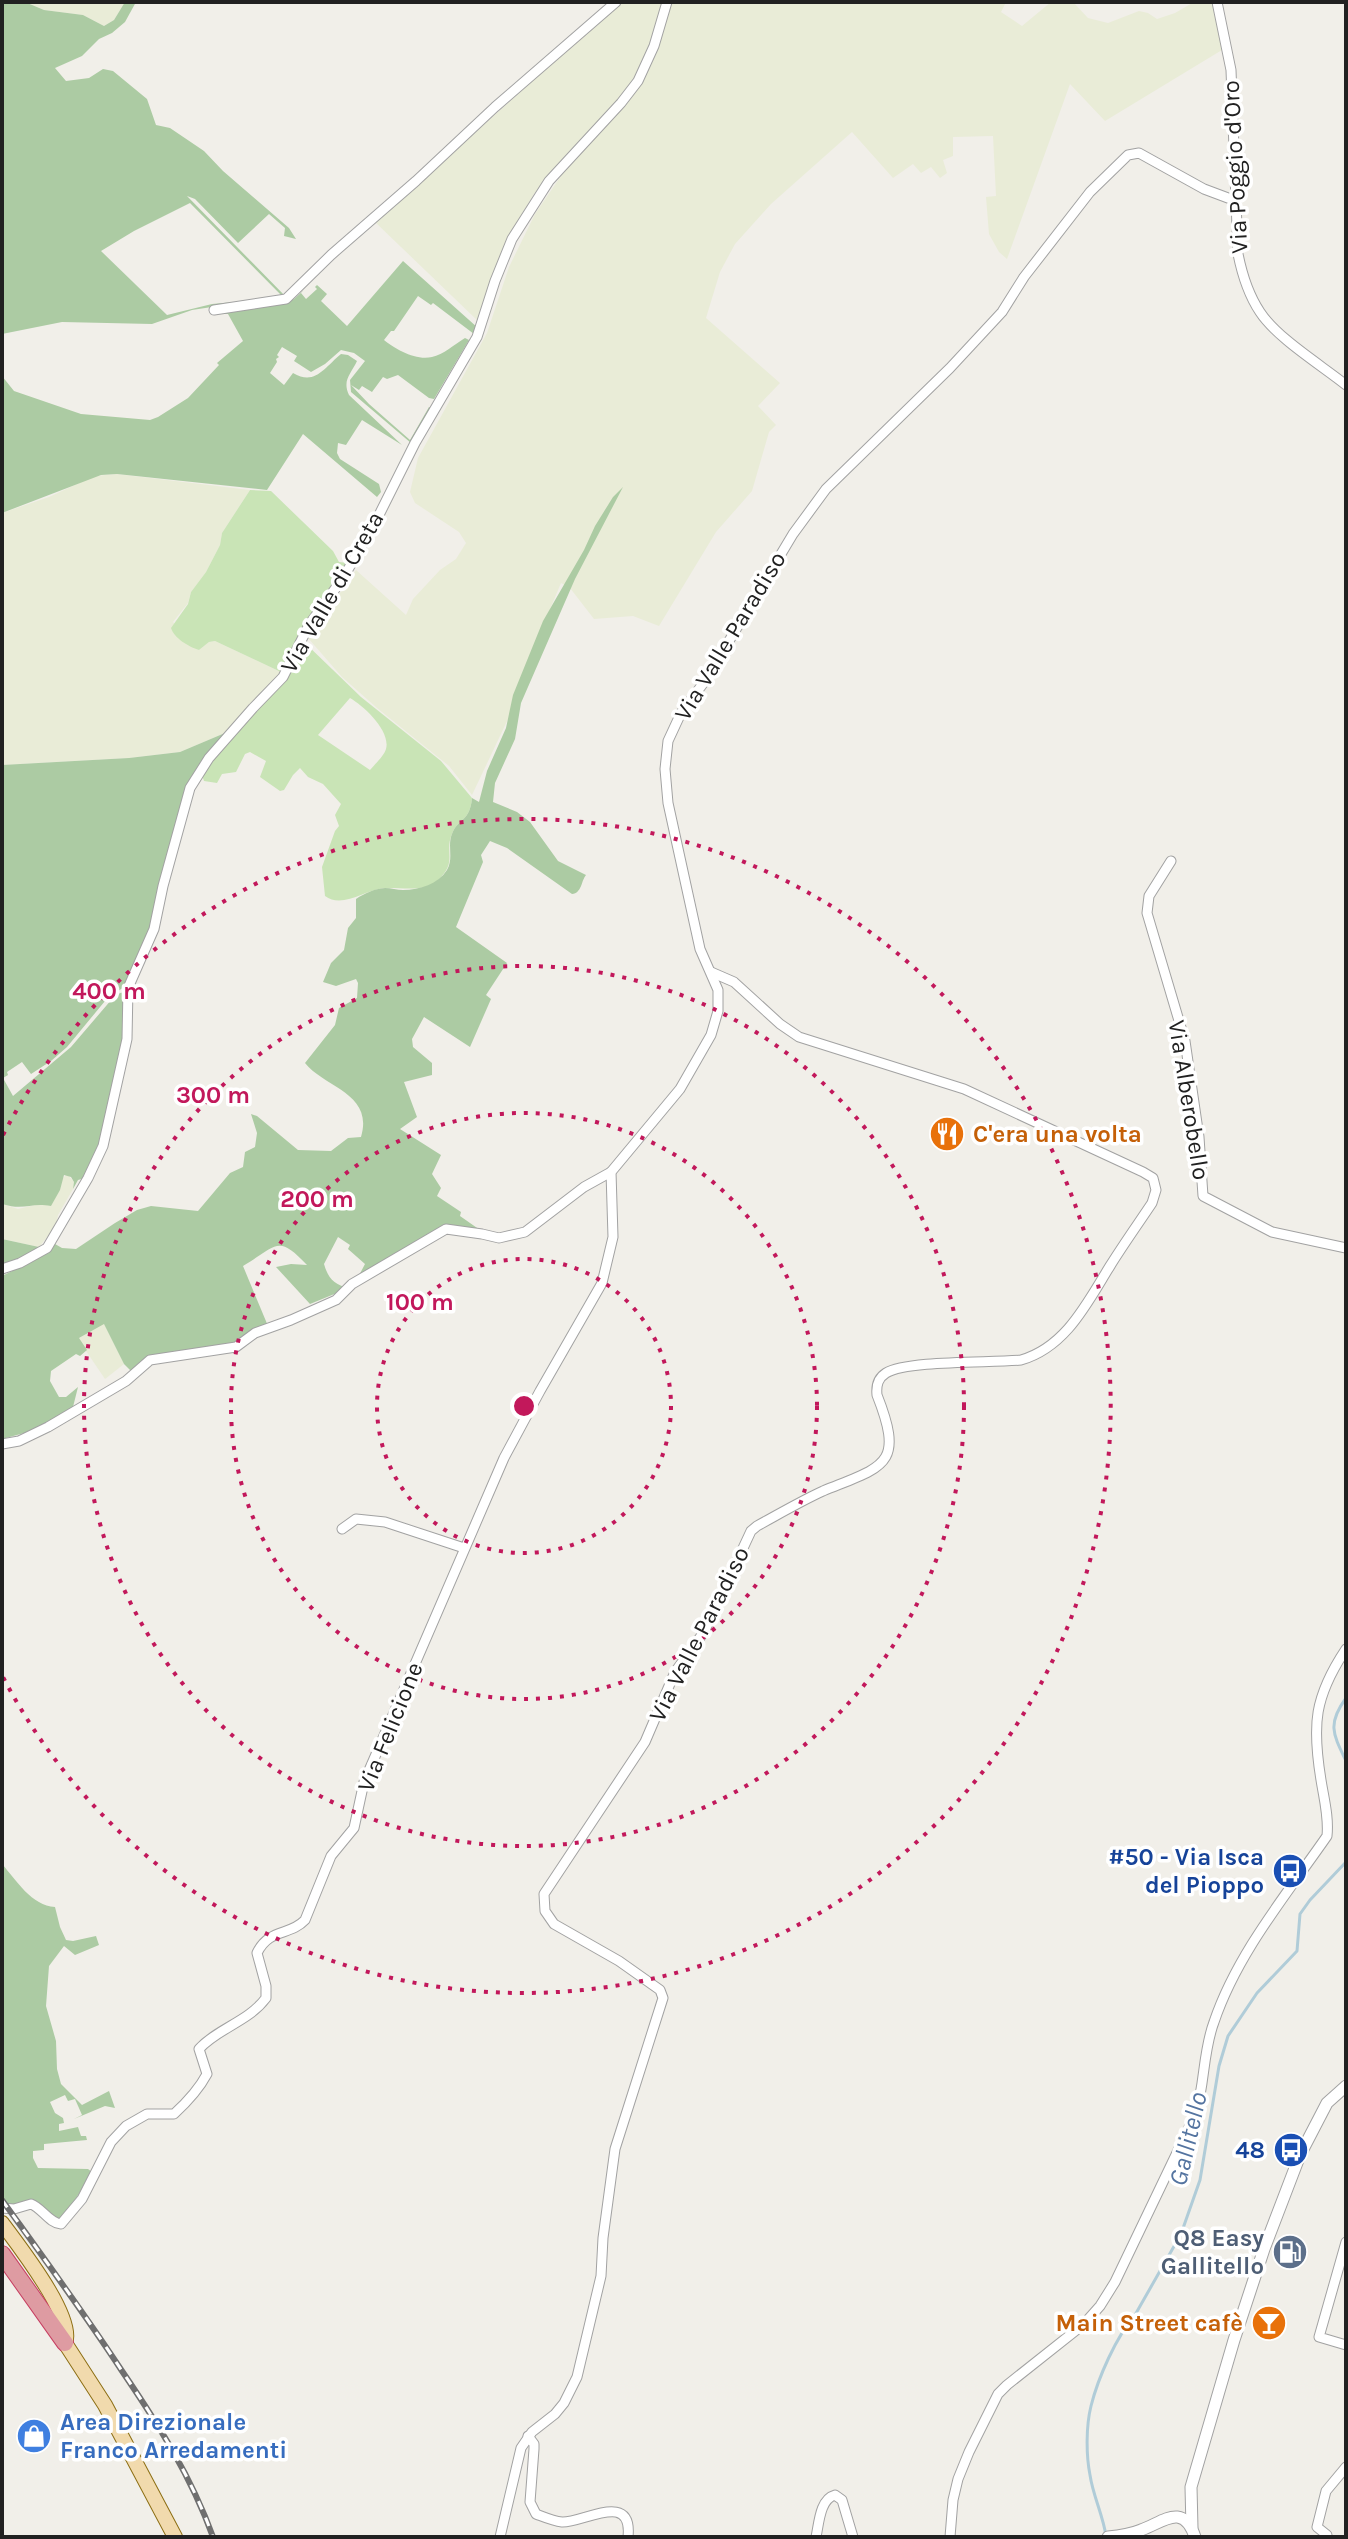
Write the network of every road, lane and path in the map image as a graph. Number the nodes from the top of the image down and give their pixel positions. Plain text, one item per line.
1 (616, 2) edge
2 (667, 2) edge
3 (1217, 2) edge
4 (1236, 201) junction
5 (214, 310) dead end
6 (1346, 385) edge
7 (1171, 861) dead end
8 (711, 972) junction
9 (611, 1172) junction
10 (1346, 1248) edge
11 (2, 1269) edge
12 (2, 1444) edge
13 (342, 1529) dead end
14 (464, 1548) junction
15 (1346, 1649) edge
16 (1346, 2086) edge
17 (2, 2208) edge
18 (2, 2223) edge
19 (1346, 2242) edge
20 (2, 2254) edge
21 (65, 2343) junction
22 (1346, 2345) edge
23 (528, 2436) junction
24 (1346, 2467) edge
25 (1191, 2487) junction
26 (1168, 2517) junction
27 (1149, 2532) edge
28 (1193, 2532) edge
29 (1327, 2535) dead end
30 (1127, 2536) edge
31 (175, 2537) edge
32 (500, 2537) edge
33 (628, 2537) edge
34 (816, 2537) edge
35 (853, 2537) edge
36 (950, 2537) edge
37 (1108, 2537) edge

1 - 5 street
2 - 11 street, Via Valle di Creta
3 - 4 street, Via Poggio d'Oro
4 - 6 street, Via Poggio d'Oro
4 - 8 street, Via Valle Paradiso
7 - 10 street, Via Alberobello
8 - 9 street
8 - 23 street, Via Valle Paradiso
9 - 12 street
9 - 14 street, Via Felicione
13 - 14 street
14 - 17 street, Via Felicione
15 - 36 street
16 - 25 street
18 - 21 main road
19 - 22 street
20 - 21 highway
21 - 31 main road
23 - 32 street, Via Valle Paradiso
23 - 33 street
24 - 29 street
25 - 26 street
25 - 28 street
26 - 27 street
26 - 28 street
27 - 30 street
30 - 37 street
34 - 35 street

